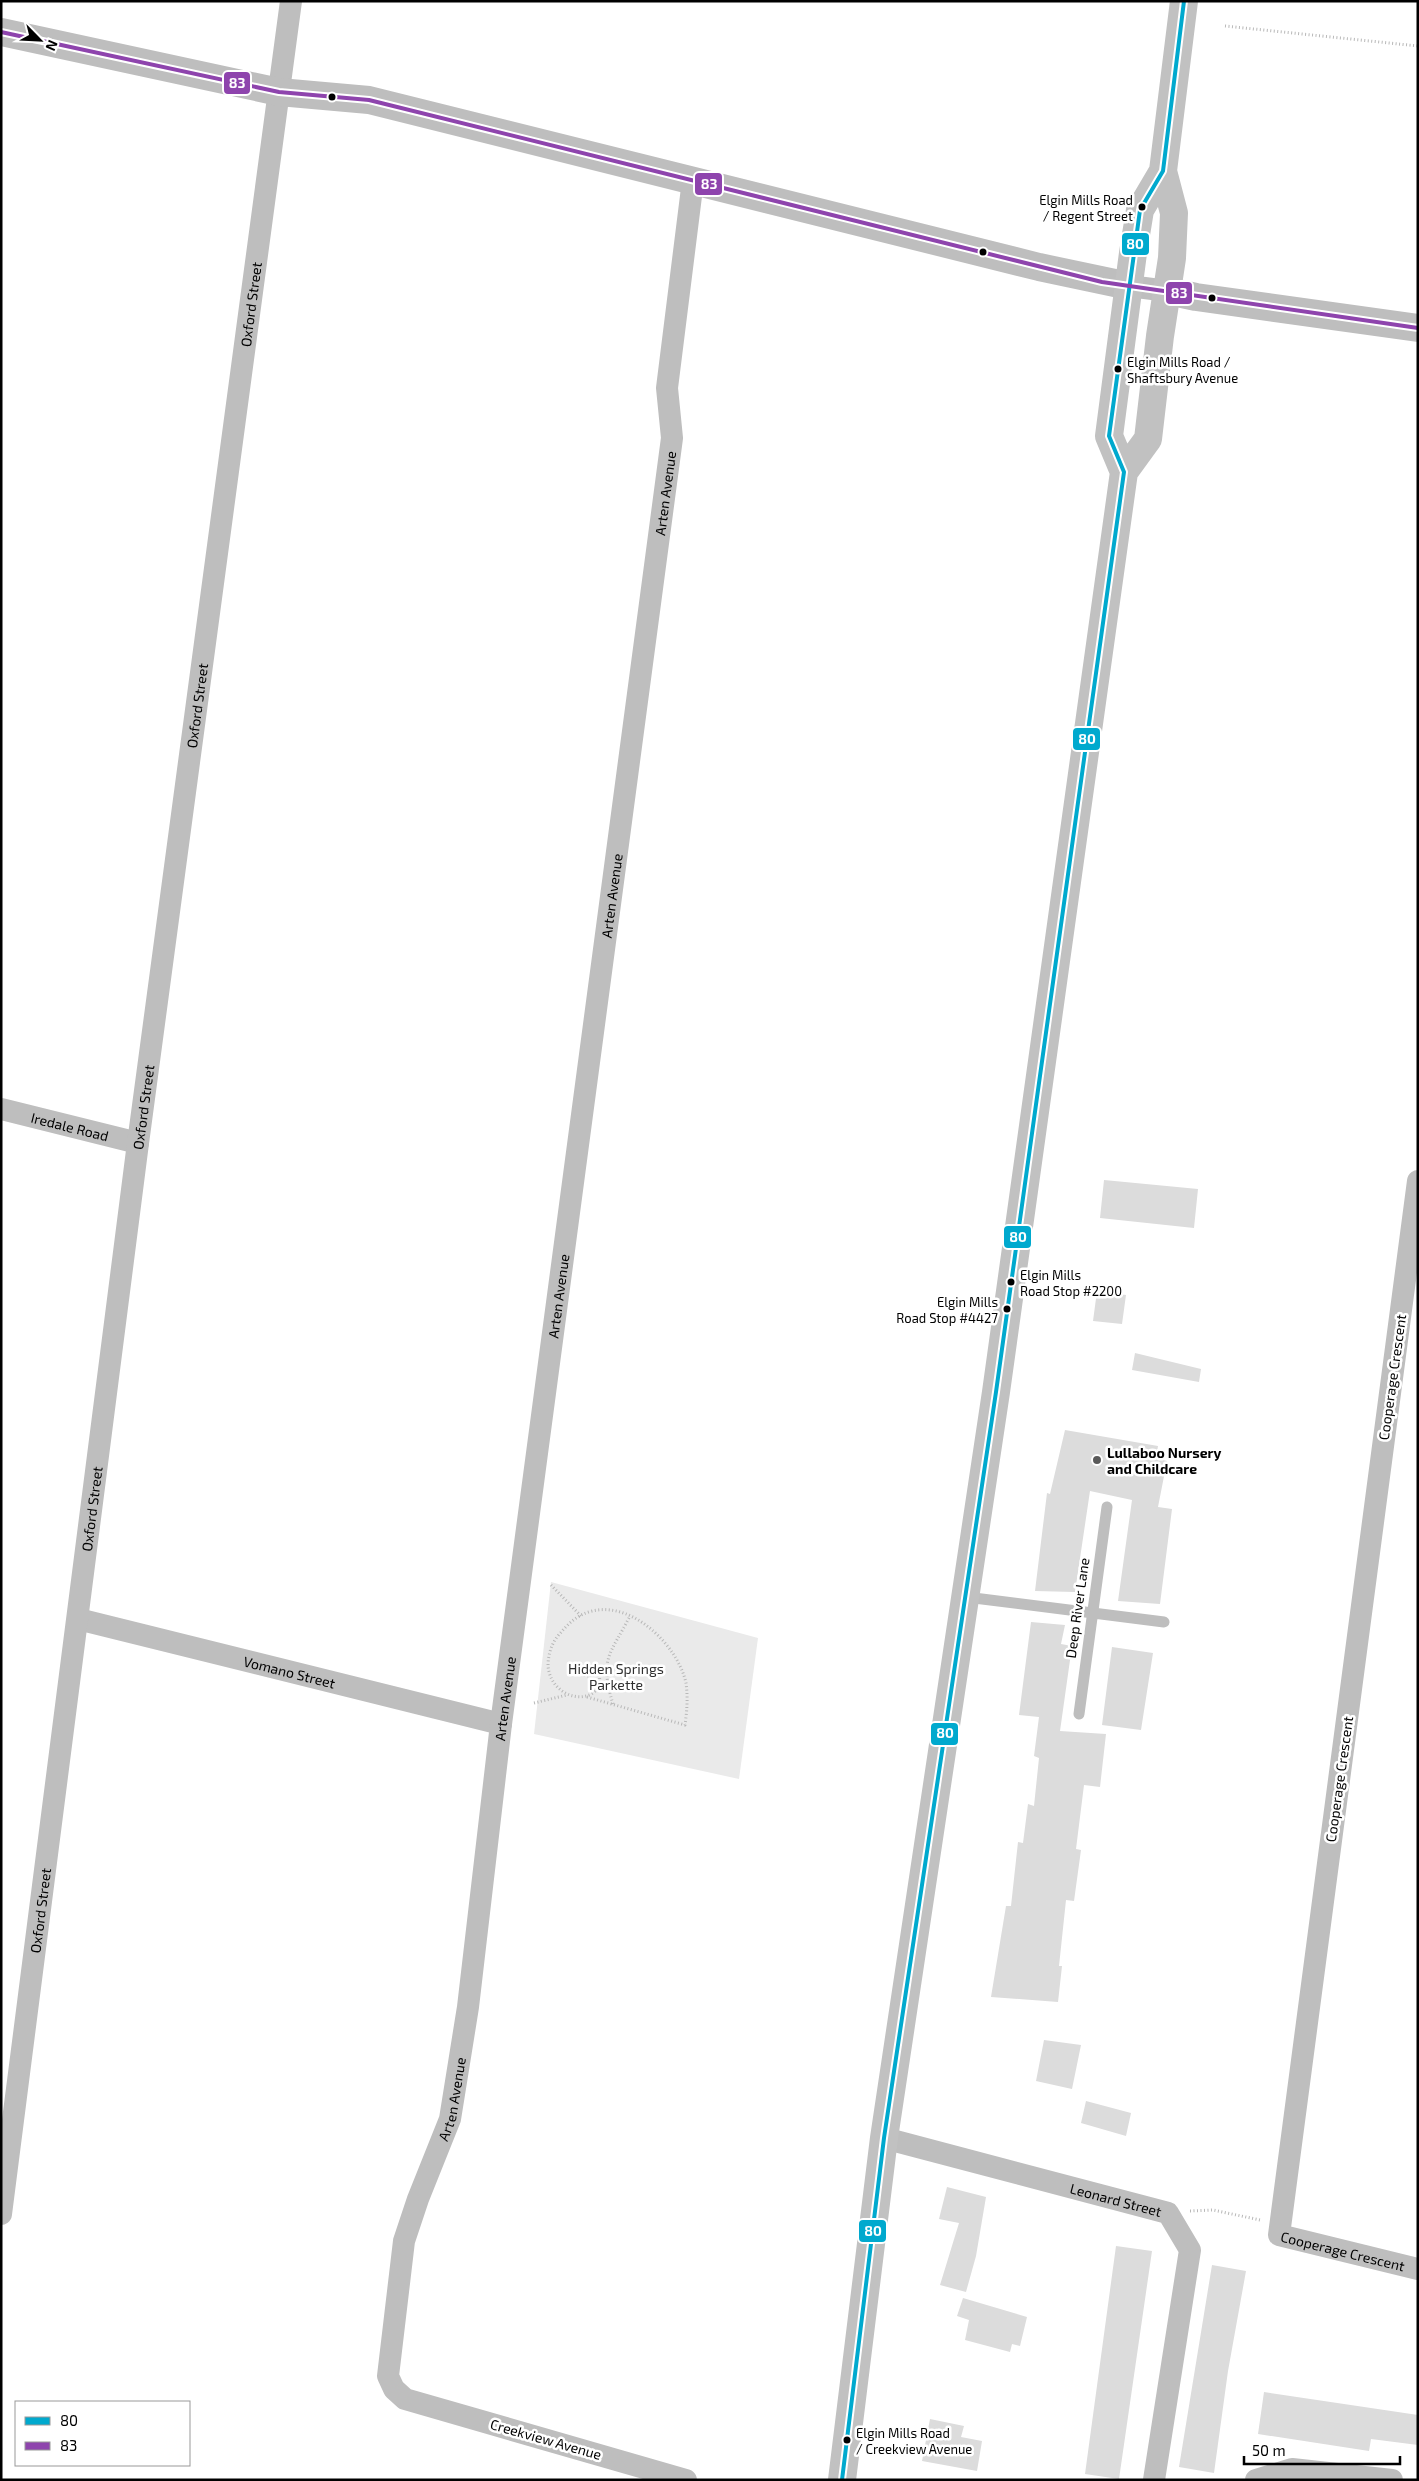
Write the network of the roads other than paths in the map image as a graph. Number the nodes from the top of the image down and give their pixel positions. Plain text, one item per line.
1 (291, 1) edge
2 (1184, 1) edge
3 (1, 32) edge
4 (279, 92) junction
5 (1163, 171) junction
6 (693, 180) junction
7 (1129, 286) junction
8 (1168, 291) junction
9 (1418, 328) edge
10 (1124, 472) junction
11 (1, 1108) edge
12 (138, 1143) junction
13 (1418, 1181) edge
14 (1107, 1507) dead end
15 (966, 1597) junction
16 (1091, 1613) junction
17 (78, 1619) junction
18 (1164, 1622) dead end
19 (1079, 1714) dead end
20 (501, 1724) junction
21 (884, 2138) junction
22 (1, 2214) edge
23 (1418, 2269) edge
24 (405, 2399) joint
25 (686, 2480) edge
26 (842, 2480) edge
27 (1154, 2480) edge
28 (1256, 2480) edge
29 (1392, 2480) edge

1 - 4 street, Oxford Street
2 - 5 main road
3 - 4 street
4 - 6 street
4 - 12 street, Oxford Street
5 - 7 main road
5 - 8 main road
6 - 7 street
6 - 20 street, Arten Avenue
7 - 8 street
7 - 10 main road
8 - 9 street
8 - 10 main road
10 - 15 main road
11 - 12 street, Iredale Road
12 - 17 street, Oxford Street
13 - 23 street, Cooperage Crescent
14 - 16 lane, Deep River Lane
15 - 16 lane
15 - 21 main road
16 - 18 lane
16 - 19 lane, Deep River Lane
17 - 20 street, Vomano Street
17 - 22 street, Oxford Street
20 - 24 street, Arten Avenue
21 - 26 main road
21 - 27 street, Leonard Street
24 - 25 street, Creekview Avenue
28 - 29 street

